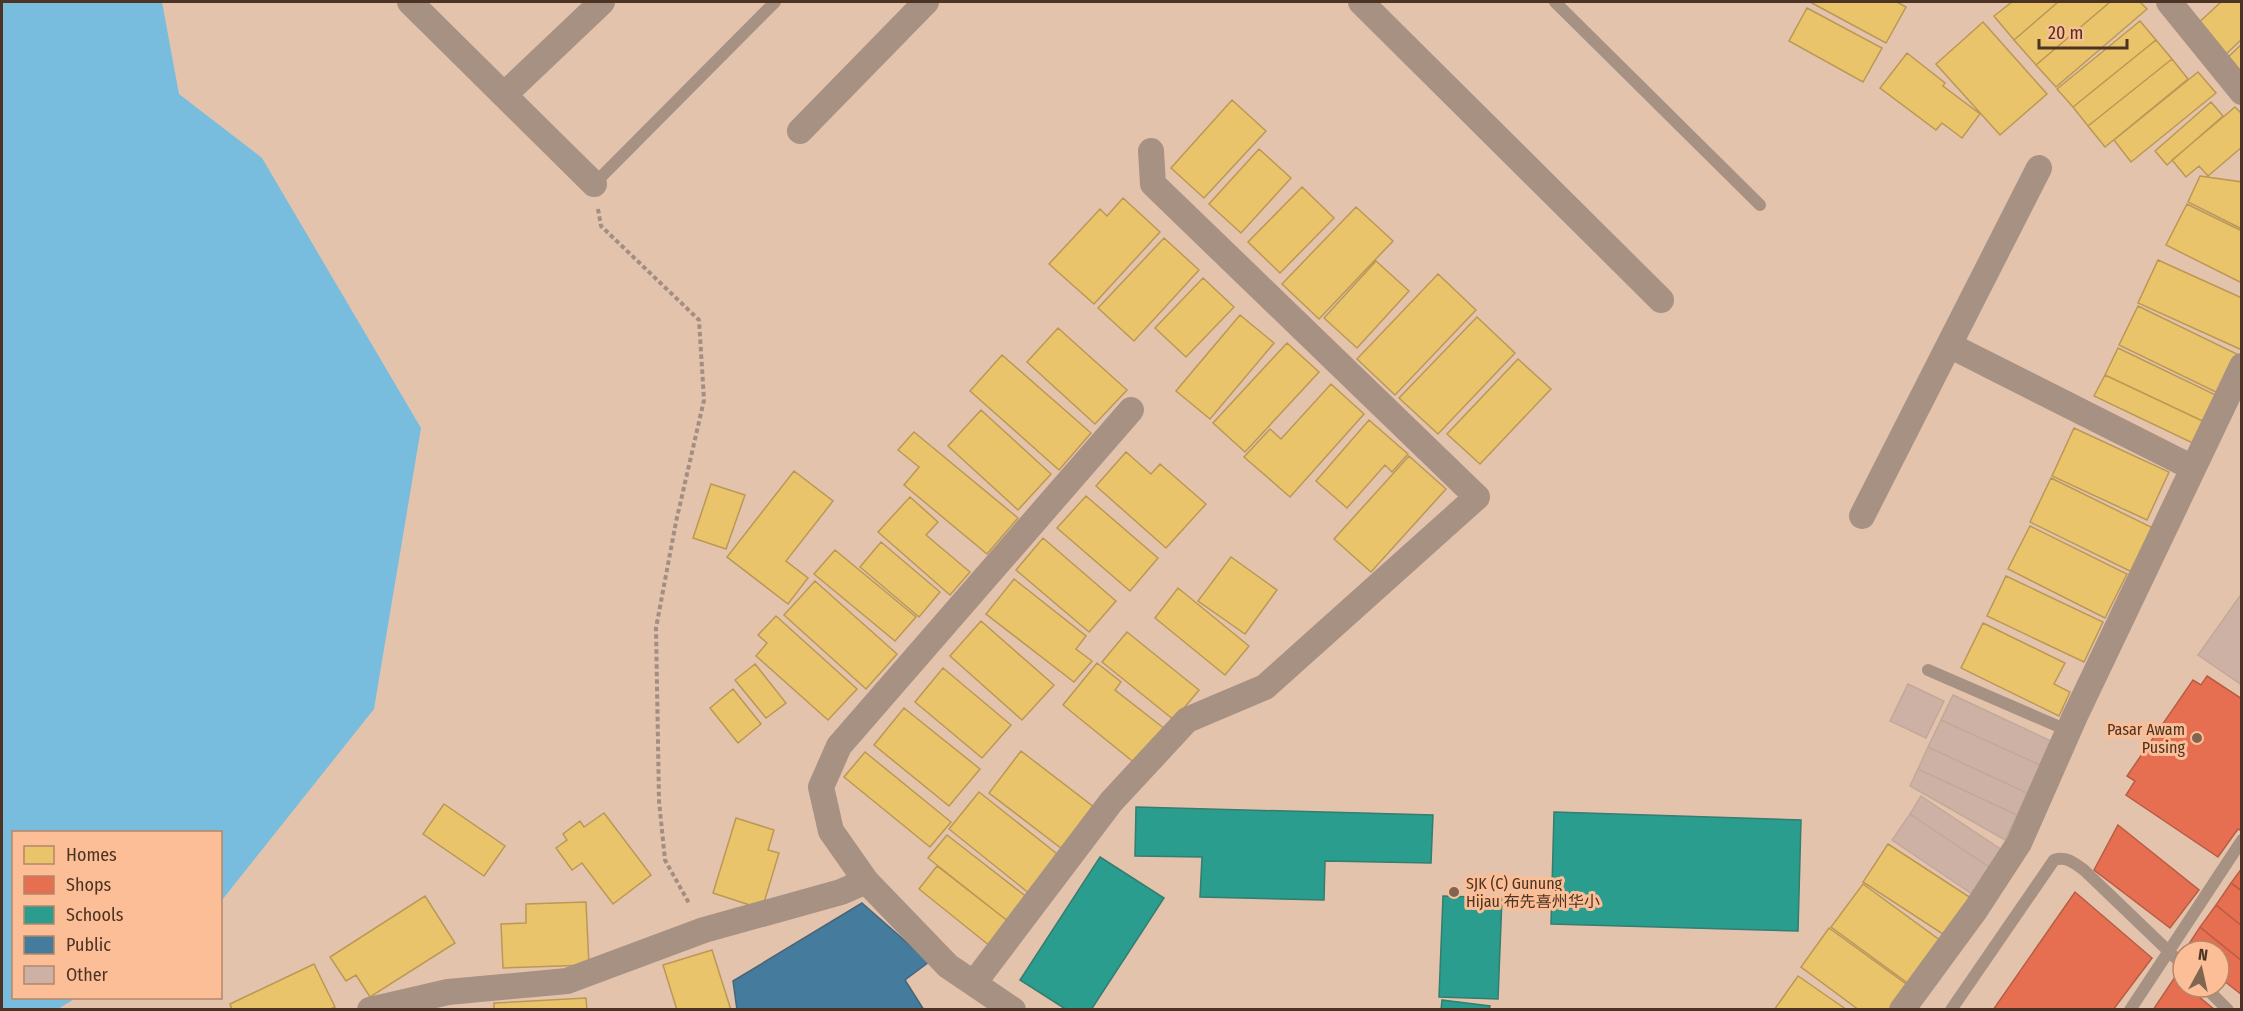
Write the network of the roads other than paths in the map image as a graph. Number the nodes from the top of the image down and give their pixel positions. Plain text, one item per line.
1 (602, 2) edge
2 (776, 2) edge
3 (926, 2) edge
4 (1361, 2) edge
5 (1555, 2) edge
6 (2169, 2) edge
7 (414, 3) edge
8 (2241, 92) edge
9 (504, 95) junction
10 (800, 131) dead end
11 (1151, 151) dead end
12 (2039, 168) dead end
13 (594, 184) joint
14 (1760, 205) dead end
15 (1661, 300) dead end
16 (1949, 345) junction
17 (2241, 366) edge
18 (1131, 410) dead end
19 (2193, 468) junction
20 (1862, 516) dead end
21 (1928, 670) dead end
22 (2069, 731) junction
23 (2241, 840) edge
24 (867, 881) junction
25 (2168, 951) junction
26 (2171, 954) edge
27 (974, 983) junction
28 (2217, 999) edge
29 (370, 1010) edge
30 (1013, 1010) edge
31 (1902, 1010) edge
32 (1951, 1010) edge
33 (2130, 1010) edge
34 (2228, 1010) edge

1 - 9 street
2 - 13 lane
3 - 10 street
4 - 15 street
5 - 14 lane
6 - 8 street
7 - 9 street
9 - 13 street
11 - 27 street
12 - 16 street
16 - 19 street
16 - 20 street
17 - 19 street
18 - 24 street
19 - 22 street
21 - 22 lane
22 - 31 street
23 - 25 lane
24 - 27 street
24 - 29 street
25 - 26 lane
25 - 32 lane
25 - 33 lane
27 - 30 street
28 - 34 lane

